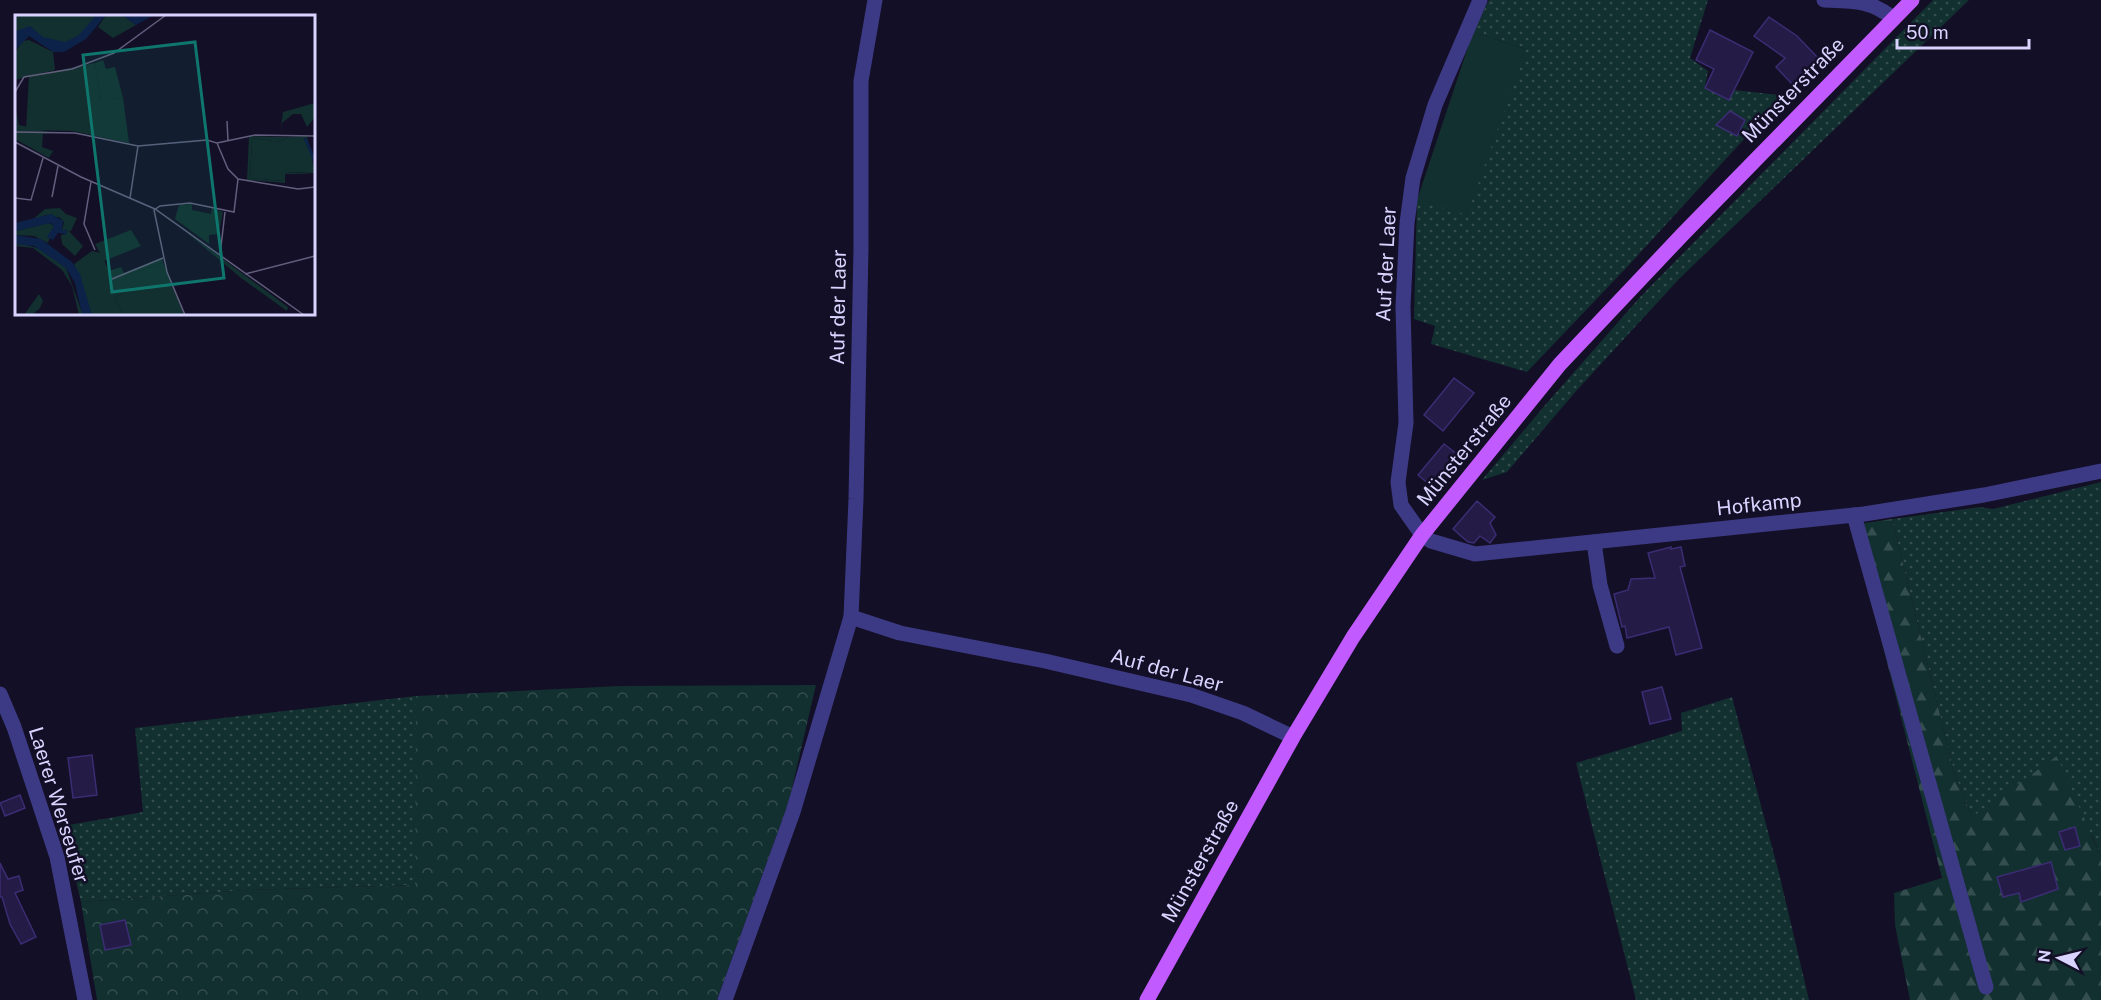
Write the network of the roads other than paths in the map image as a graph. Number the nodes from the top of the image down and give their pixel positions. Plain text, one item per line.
1 (875, 0) edge
2 (1480, 0) edge
3 (1824, 0) edge
4 (1912, 0) edge
5 (1893, 18) junction
6 (2101, 471) edge
7 (1854, 515) junction
8 (1422, 535) junction
9 (1594, 542) junction
10 (851, 617) junction
11 (1617, 646) dead end
12 (0, 694) edge
13 (1293, 737) junction
14 (1986, 987) dead end
15 (85, 1000) edge
16 (725, 1000) edge
17 (1147, 1000) edge

1 - 10 street, Auf der Laer
2 - 8 street, Auf der Laer
3 - 5 street
4 - 5 main road, Münsterstraße
5 - 8 main road, Münsterstraße
6 - 7 street, Hofkamp
7 - 9 street, Hofkamp
7 - 14 street
8 - 9 street, Hofkamp
8 - 13 main road, Münsterstraße
9 - 11 street
10 - 13 street, Auf der Laer
10 - 16 street, Auf der Laer
12 - 15 street, Laerer Werseufer
13 - 17 main road, Münsterstraße

